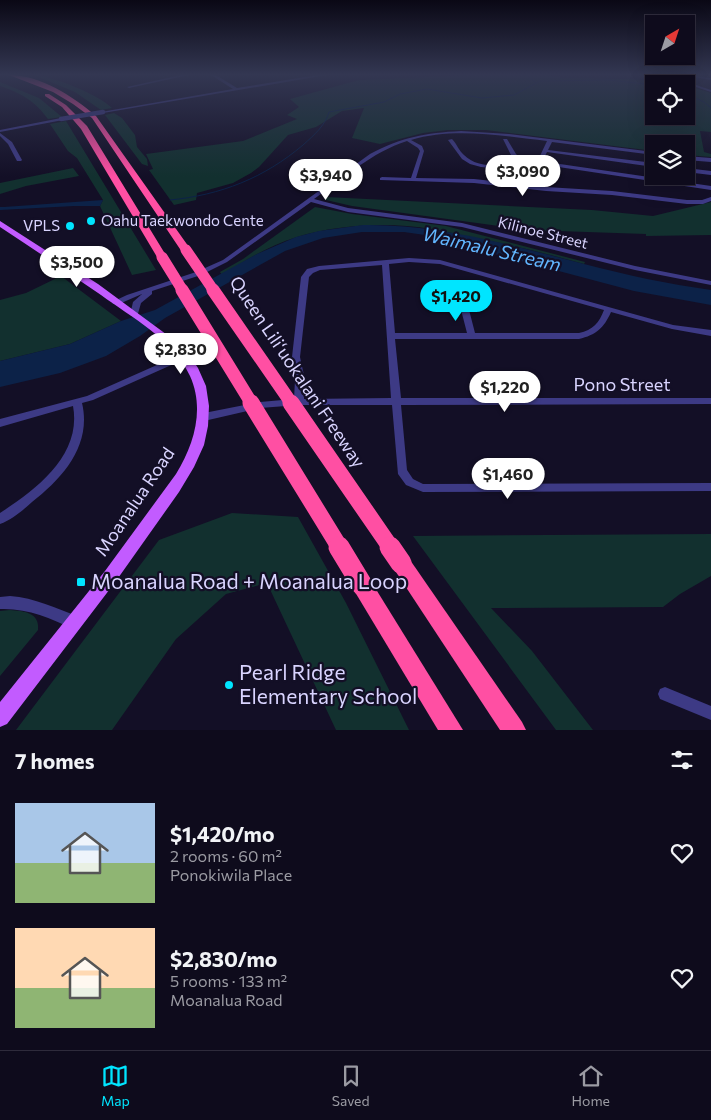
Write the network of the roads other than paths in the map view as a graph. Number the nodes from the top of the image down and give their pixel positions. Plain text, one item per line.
1 (66, 109) edge
2 (84, 109) edge
3 (121, 109) edge
4 (0, 133) edge
5 (408, 140) junction
6 (450, 140) dead end
7 (505, 140) dead end
8 (550, 141) junction
9 (546, 151) junction
10 (645, 153) edge
11 (695, 159) edge
12 (19, 160) dead end
13 (539, 160) junction
14 (711, 160) edge
15 (523, 164) junction
16 (645, 164) edge
17 (695, 171) edge
18 (711, 173) edge
19 (382, 179) dead end
20 (413, 180) junction
21 (711, 188) edge
22 (711, 199) edge
23 (310, 200) junction
24 (0, 223) edge
25 (385, 262) junction
26 (711, 283) edge
27 (153, 289) junction
28 (116, 302) junction
29 (463, 302) dead end
30 (609, 309) junction
31 (134, 315) junction
32 (711, 333) edge
33 (391, 336) junction
34 (472, 336) junction
35 (184, 356) junction
36 (396, 401) junction
37 (711, 401) edge
38 (78, 402) junction
39 (299, 402) junction
40 (204, 417) junction
41 (0, 423) edge
42 (711, 487) edge
43 (0, 519) edge
44 (0, 603) edge
45 (74, 622) junction
46 (665, 694) dead end
47 (711, 713) edge
48 (0, 716) edge
49 (451, 730) edge
50 (514, 730) edge

1 - 49 highway, bridge
2 - 50 highway, Queen Liliʻuokalani Freeway, bridge
3 - 4 street, bridge
4 - 12 street
5 - 8 street
5 - 20 street
5 - 23 street
6 - 15 street
7 - 15 street
8 - 9 street
8 - 10 street
9 - 13 street
9 - 16 street
11 - 14 street
13 - 15 street
13 - 21 street
17 - 18 street
19 - 20 street
20 - 22 street
23 - 26 street, Kilinoe Street
23 - 27 street
24 - 28 main road, Moanalua Road
25 - 30 street
25 - 33 street
25 - 39 street
27 - 28 street
27 - 31 street
28 - 31 main road, Moanalua Road
29 - 34 street
30 - 32 street
30 - 34 street
31 - 35 main road, Moanalua Road
33 - 34 street
33 - 36 street
35 - 38 street
35 - 40 main road, Moanalua Road
36 - 37 street, Pono Street
36 - 39 street, Pono Street
36 - 42 street
38 - 41 street
38 - 43 street
39 - 40 street, Pono Street
40 - 45 main road, Moanalua Road
44 - 45 street
45 - 48 main road, Moanalua Road
46 - 47 street

